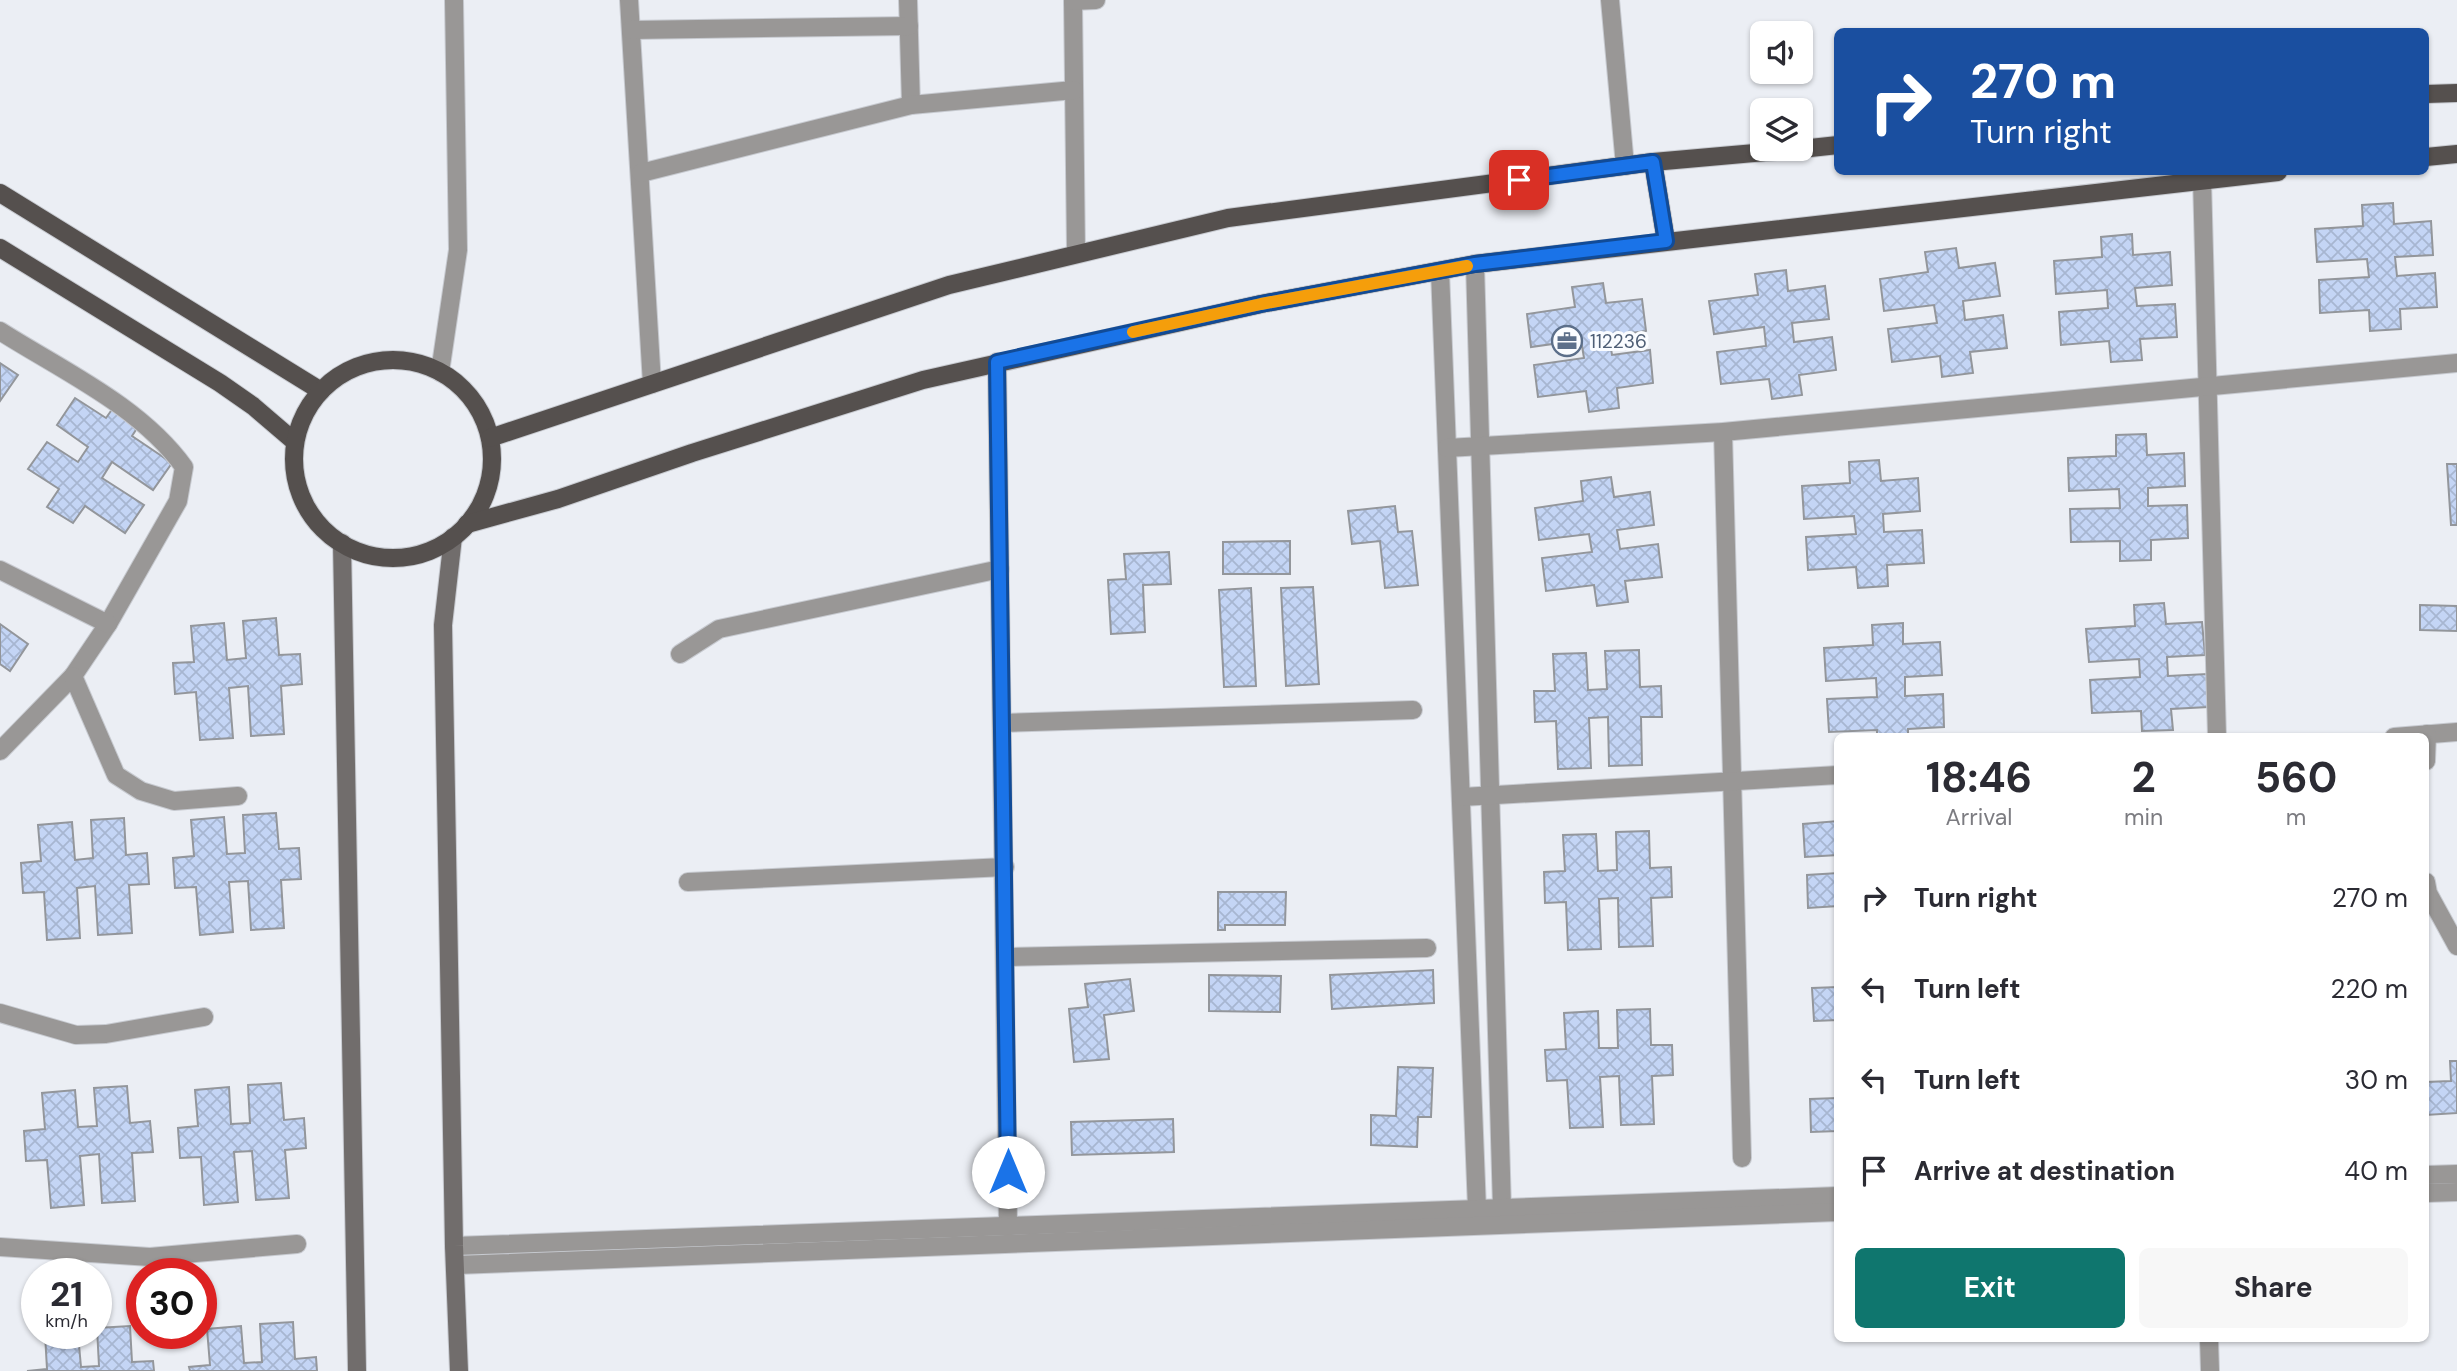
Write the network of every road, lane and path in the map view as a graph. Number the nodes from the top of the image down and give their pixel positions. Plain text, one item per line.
1 (454, 0) edge
2 (629, 0) edge
3 (908, 0) edge
4 (1073, 0) edge
5 (1096, 0) edge
6 (1610, 0) edge
7 (909, 26) junction
8 (631, 30) junction
9 (1074, 90) junction
10 (2457, 93) edge
11 (2429, 94) edge
12 (911, 105) junction
13 (1834, 145) edge
14 (1813, 148) edge
15 (1750, 153) edge
16 (2457, 154) edge
17 (2429, 157) edge
18 (1653, 162) junction
19 (1625, 166) junction
20 (641, 173) junction
21 (2245, 175) edge
22 (2202, 179) junction
23 (0, 192) edge
24 (1666, 241) junction
25 (0, 248) edge
26 (1076, 253) junction
27 (1475, 264) junction
28 (1440, 271) junction
29 (0, 331) edge
30 (997, 362) junction
31 (2457, 363) edge
32 (440, 372) junction
33 (652, 384) junction
34 (2210, 386) junction
35 (321, 391) junction
36 (1723, 432) junction
37 (490, 438) junction
38 (295, 442) junction
39 (1482, 446) junction
40 (1447, 448) junction
41 (467, 524) junction
42 (453, 537) junction
43 (342, 543) junction
44 (1000, 569) junction
45 (0, 570) edge
46 (108, 624) junction
47 (680, 654) dead end
48 (73, 676) junction
49 (1413, 710) dead end
50 (1003, 723) junction
51 (2457, 732) edge
52 (2217, 733) edge
53 (2429, 734) edge
54 (0, 751) edge
55 (1834, 775) edge
56 (1734, 782) junction
57 (1491, 795) junction
58 (238, 796) dead end
59 (1462, 797) junction
60 (1005, 867) junction
61 (688, 882) dead end
62 (2429, 889) edge
63 (2457, 946) edge
64 (1427, 948) dead end
65 (1007, 957) junction
66 (0, 1013) edge
67 (204, 1017) dead end
68 (1742, 1158) dead end
69 (2457, 1174) edge
70 (2429, 1175) edge
71 (2457, 1192) edge
72 (2429, 1193) edge
73 (1834, 1196) edge
74 (1502, 1208) junction
75 (1477, 1209) junction
76 (1834, 1212) edge
77 (1493, 1225) junction
78 (1008, 1226) junction
79 (298, 1244) dead end
80 (454, 1246) junction
81 (0, 1247) edge
82 (457, 1265) junction
83 (2210, 1342) edge
84 (357, 1371) edge
85 (459, 1371) edge
86 (2210, 1371) edge

1 - 32 street
2 - 8 street
3 - 7 street
4 - 5 street
4 - 9 street
6 - 19 street
7 - 8 street
7 - 12 street
8 - 20 street
9 - 12 street
9 - 26 street
10 - 11 main road
12 - 20 street
13 - 14 main road
15 - 18 main road
16 - 17 main road
18 - 19 main road
18 - 24 main road
19 - 26 main road
20 - 33 street
21 - 22 main road
22 - 24 main road
22 - 34 street
23 - 35 main road
24 - 27 main road
25 - 38 main road
26 - 33 main road
27 - 28 main road
27 - 39 street
28 - 30 main road
28 - 40 street
29 - 46 street
30 - 41 main road
30 - 44 street
31 - 34 street
32 - 35 main road
32 - 37 main road
33 - 37 main road
34 - 36 street
34 - 52 street
35 - 38 main road
36 - 39 street
36 - 56 street
37 - 41 main road
38 - 43 main road
39 - 40 street
39 - 57 street
40 - 59 street
41 - 42 main road
42 - 43 main road
42 - 80 main road
43 - 84 main road
44 - 47 street
44 - 50 street
45 - 46 street
46 - 48 street
48 - 54 street
48 - 58 street
49 - 50 street
50 - 60 street
51 - 53 street
55 - 56 street
56 - 57 street
56 - 68 street
57 - 59 street
57 - 74 street
59 - 75 street
60 - 61 street
60 - 65 street
62 - 63 street
64 - 65 street
65 - 78 street
66 - 67 street
69 - 70 street
71 - 72 street
73 - 74 street
74 - 75 street
74 - 77 street
75 - 77 street
75 - 78 street
76 - 77 street
77 - 82 street
78 - 80 street
79 - 81 street
80 - 82 main road
82 - 85 main road
83 - 86 street

